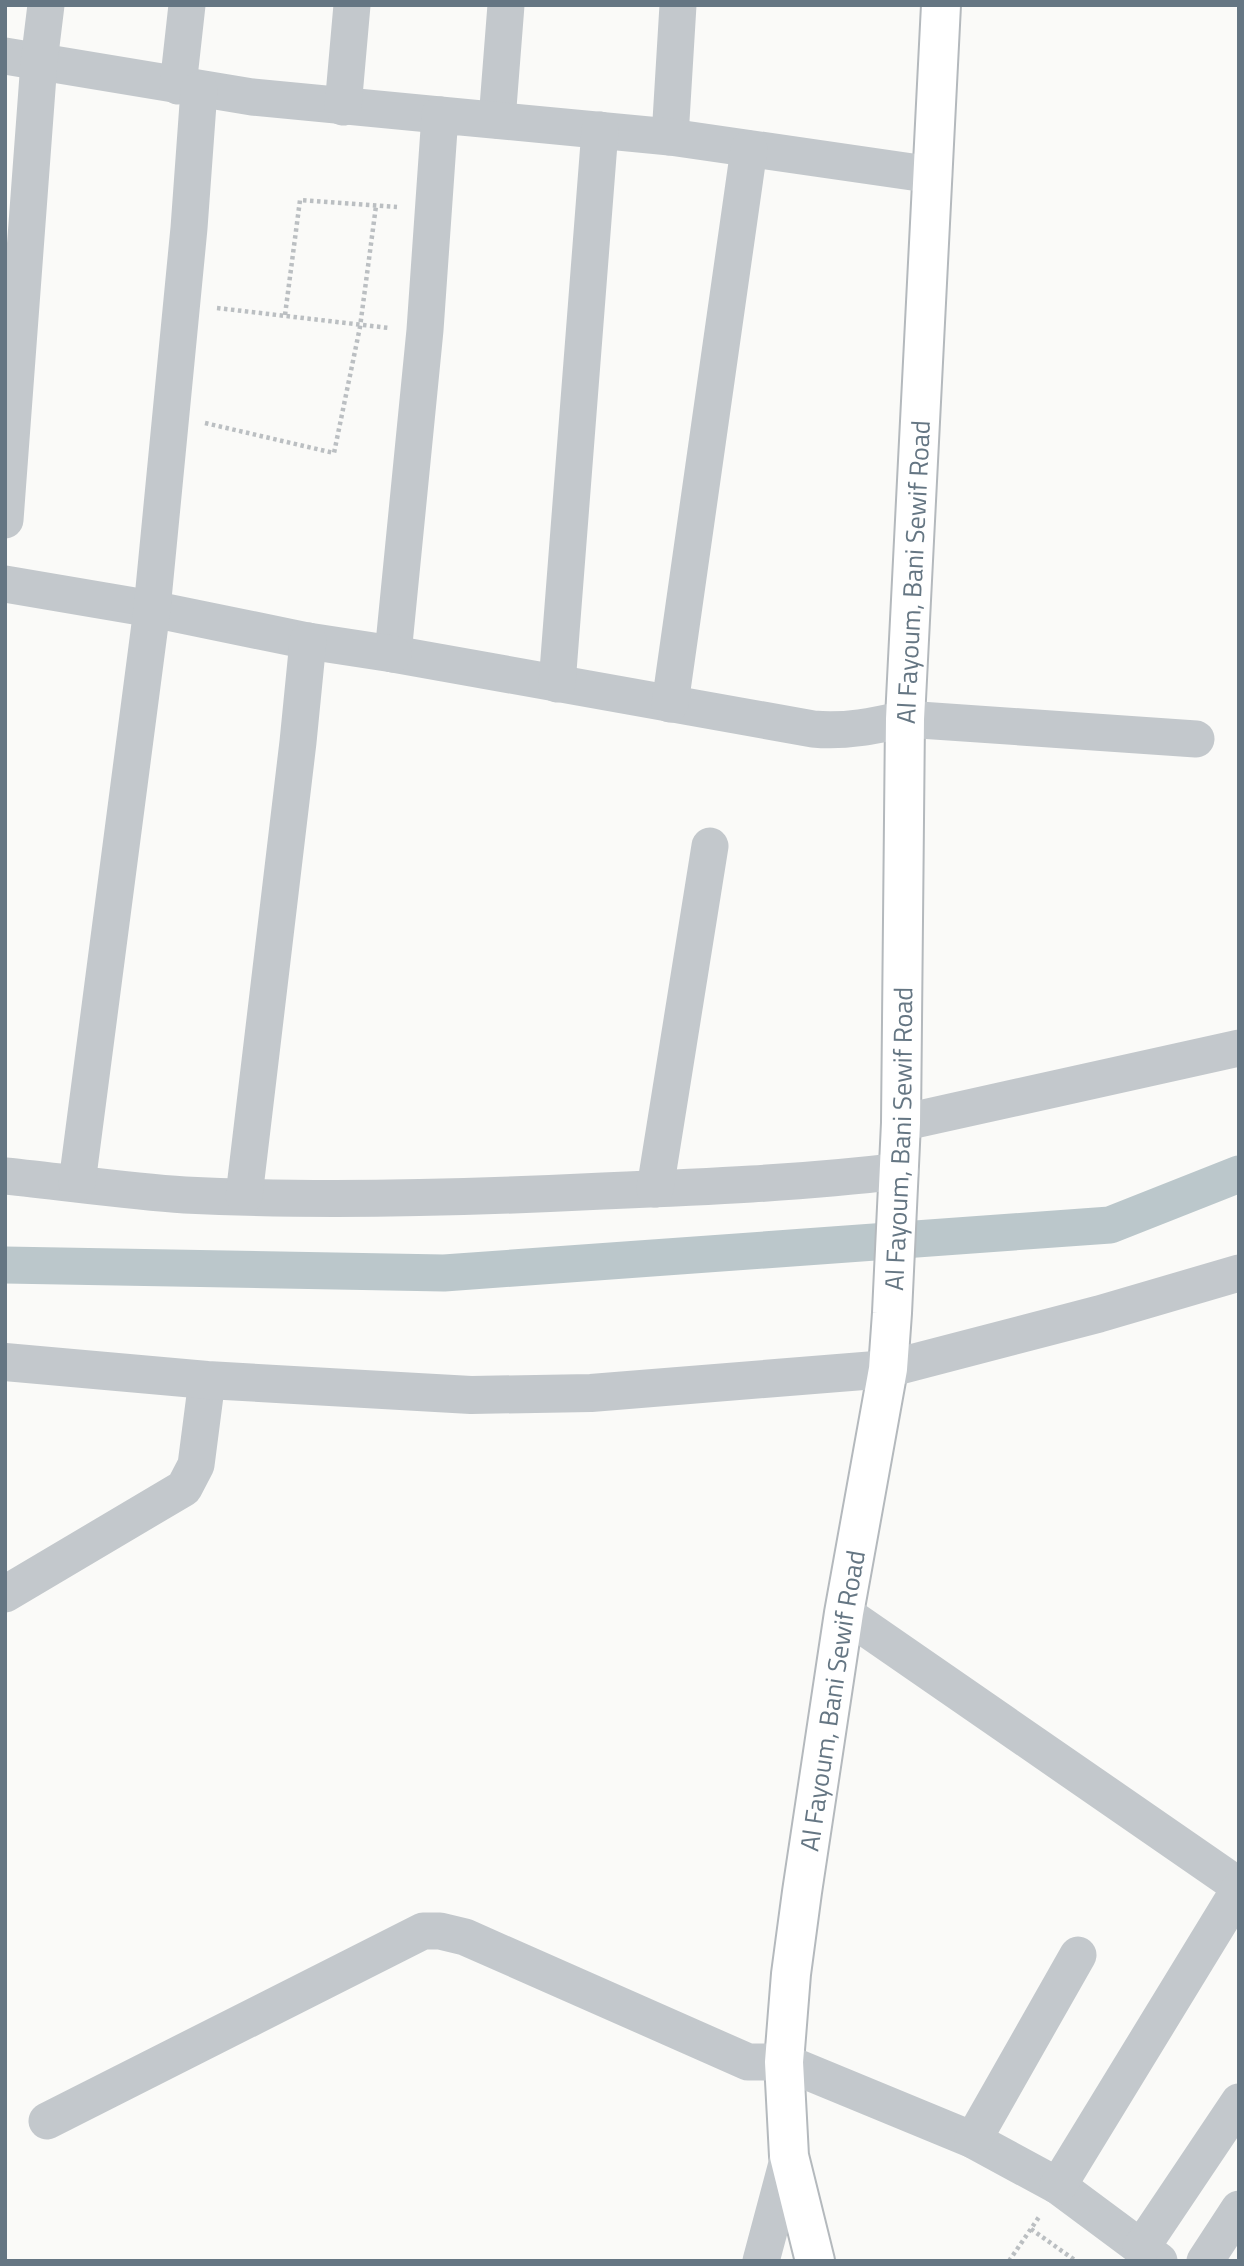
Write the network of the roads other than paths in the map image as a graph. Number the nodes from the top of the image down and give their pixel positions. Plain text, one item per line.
1 (46, 5) edge
2 (187, 5) edge
3 (352, 5) edge
4 (506, 5) edge
5 (678, 5) edge
6 (941, 5) edge
7 (22, 59) edge
8 (189, 88) junction
9 (343, 107) junction
10 (440, 115) junction
11 (497, 120) junction
12 (600, 130) junction
13 (670, 137) junction
14 (749, 149) junction
15 (933, 175) junction
16 (5, 520) edge
17 (5, 584) edge
18 (152, 609) junction
19 (307, 641) junction
20 (393, 654) junction
21 (557, 684) junction
22 (670, 704) junction
23 (905, 719) junction
24 (1196, 739) dead end
25 (710, 846) dead end
26 (1239, 1048) edge
27 (901, 1123) junction
28 (5, 1176) edge
29 (899, 1180) junction
30 (77, 1183) junction
31 (655, 1189) junction
32 (244, 1196) junction
33 (1239, 1273) edge
34 (5, 1362) edge
35 (888, 1369) junction
36 (207, 1380) junction
37 (5, 1594) edge
38 (844, 1613) junction
39 (1239, 1888) edge
40 (1078, 1955) dead end
41 (784, 2062) junction
42 (1239, 2102) edge
43 (47, 2121) dead end
44 (973, 2140) junction
45 (789, 2156) junction
46 (1058, 2186) junction
47 (1239, 2209) edge
48 (1150, 2255) edge
49 (761, 2261) edge
50 (816, 2261) edge
51 (1205, 2261) edge

1 - 7 street
2 - 8 street
3 - 9 street
4 - 11 street
5 - 13 street
6 - 15 highway, Al Fayoum, Bani Sewif Road
7 - 8 street
7 - 16 street
8 - 9 street
8 - 18 street
9 - 10 street
10 - 11 street
10 - 20 street
11 - 12 street
12 - 13 street
12 - 21 street
13 - 14 street
14 - 15 street
14 - 22 street
15 - 23 highway, Al Fayoum, Bani Sewif Road
17 - 18 street
18 - 19 street
18 - 30 street
19 - 20 street
19 - 32 street
20 - 21 street
21 - 22 street
22 - 23 street
23 - 24 street
23 - 27 highway, Al Fayoum, Bani Sewif Road
25 - 31 street
26 - 27 street
27 - 29 highway, Al Fayoum, Bani Sewif Road
28 - 30 street
29 - 31 street
29 - 35 highway, Al Fayoum, Bani Sewif Road
30 - 32 street
31 - 32 street
33 - 35 street
34 - 36 street
35 - 36 street
35 - 38 highway, Al Fayoum, Bani Sewif Road
36 - 37 street
38 - 39 street
38 - 41 highway, Al Fayoum, Bani Sewif Road
39 - 46 street
40 - 44 street
41 - 43 street
41 - 44 street
41 - 45 highway, Al Fayoum, Bani Sewif Road
42 - 48 street
44 - 46 street
45 - 49 street
45 - 50 highway, Al Fayoum, Bani Sewif Road
46 - 48 street
47 - 51 street

